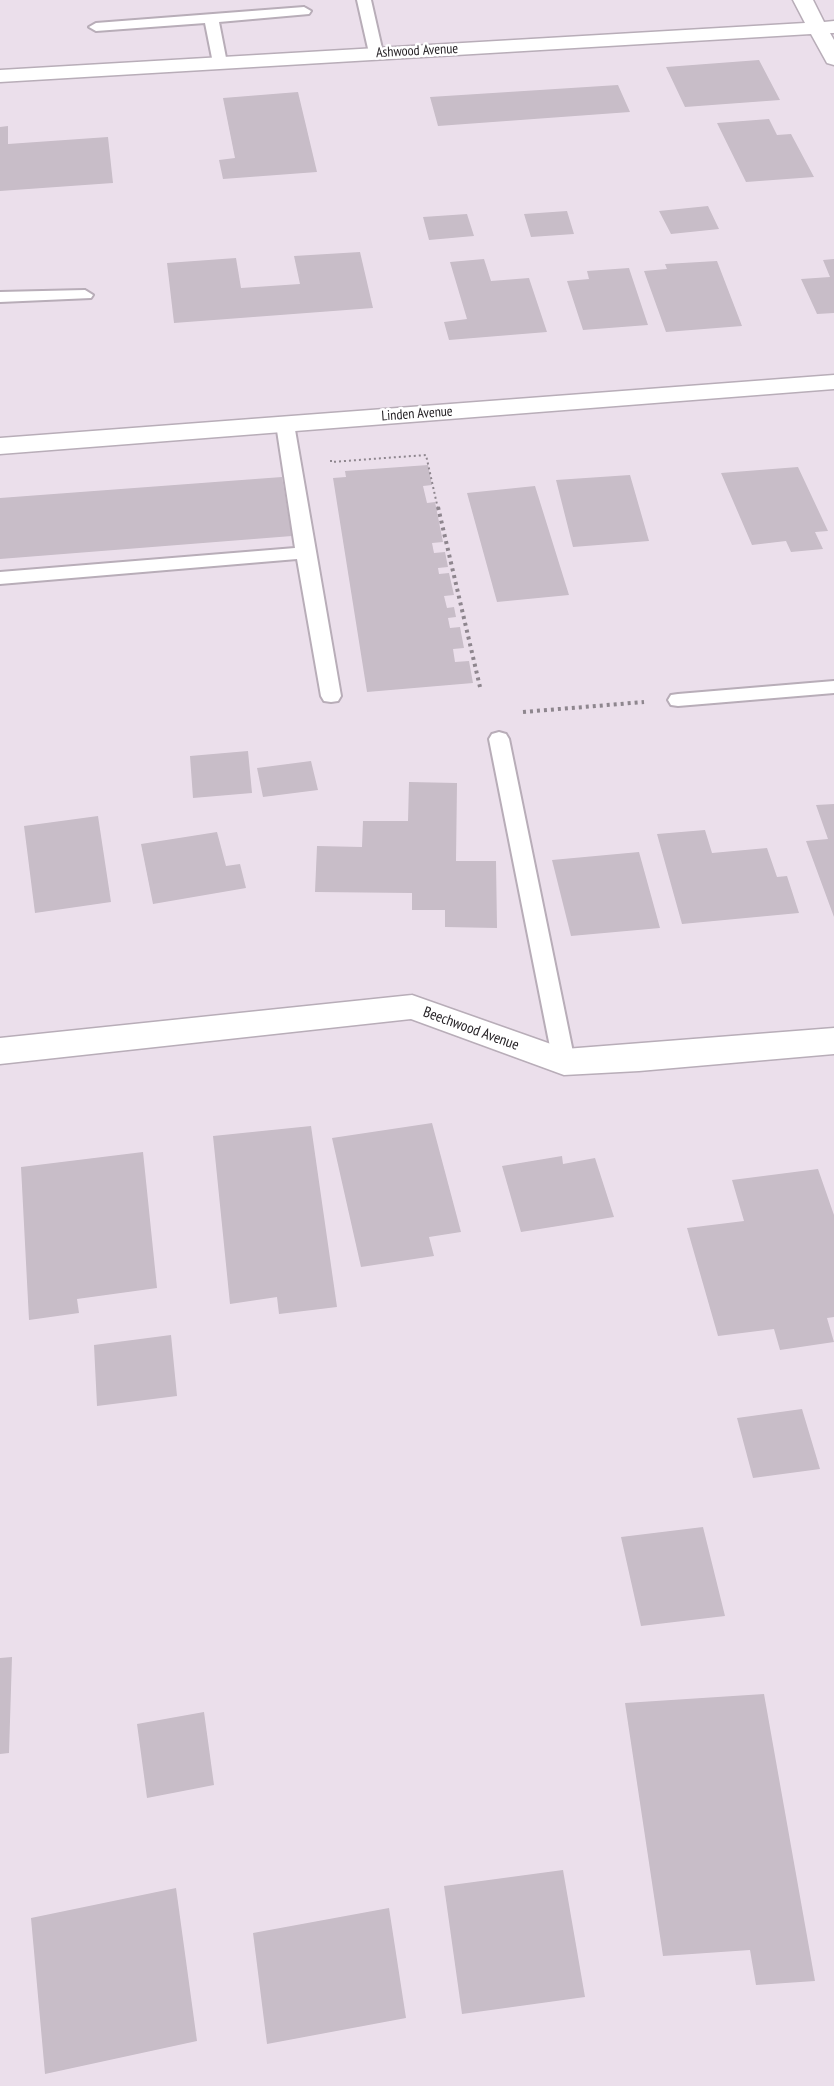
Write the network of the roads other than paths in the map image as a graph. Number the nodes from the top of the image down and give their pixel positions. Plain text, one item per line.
1 (364, 0) edge
2 (803, 0) edge
3 (304, 11) dead end
4 (211, 18) junction
5 (96, 27) dead end
6 (826, 27) edge
7 (376, 53) junction
8 (834, 58) edge
9 (220, 63) junction
10 (0, 76) edge
11 (85, 295) dead end
12 (0, 297) edge
13 (834, 382) edge
14 (285, 424) junction
15 (0, 446) edge
16 (305, 554) junction
17 (0, 578) edge
18 (834, 687) edge
19 (331, 696) dead end
20 (678, 699) road end
21 (499, 739) road end
22 (834, 1041) edge
23 (0, 1051) edge
24 (564, 1062) junction

1 - 7 lane
2 - 6 street
3 - 4 lane
4 - 5 lane
4 - 9 lane
6 - 7 street, Ashwood Avenue
6 - 8 street
7 - 9 street, Ashwood Avenue
9 - 10 street, Ashwood Avenue
11 - 12 lane
13 - 14 street, Linden Avenue
14 - 15 street, Linden Avenue
14 - 16 lane
16 - 17 lane
16 - 19 lane
18 - 20 lane
21 - 24 lane
22 - 24 street, Beechwood Avenue
23 - 24 street, Beechwood Avenue

